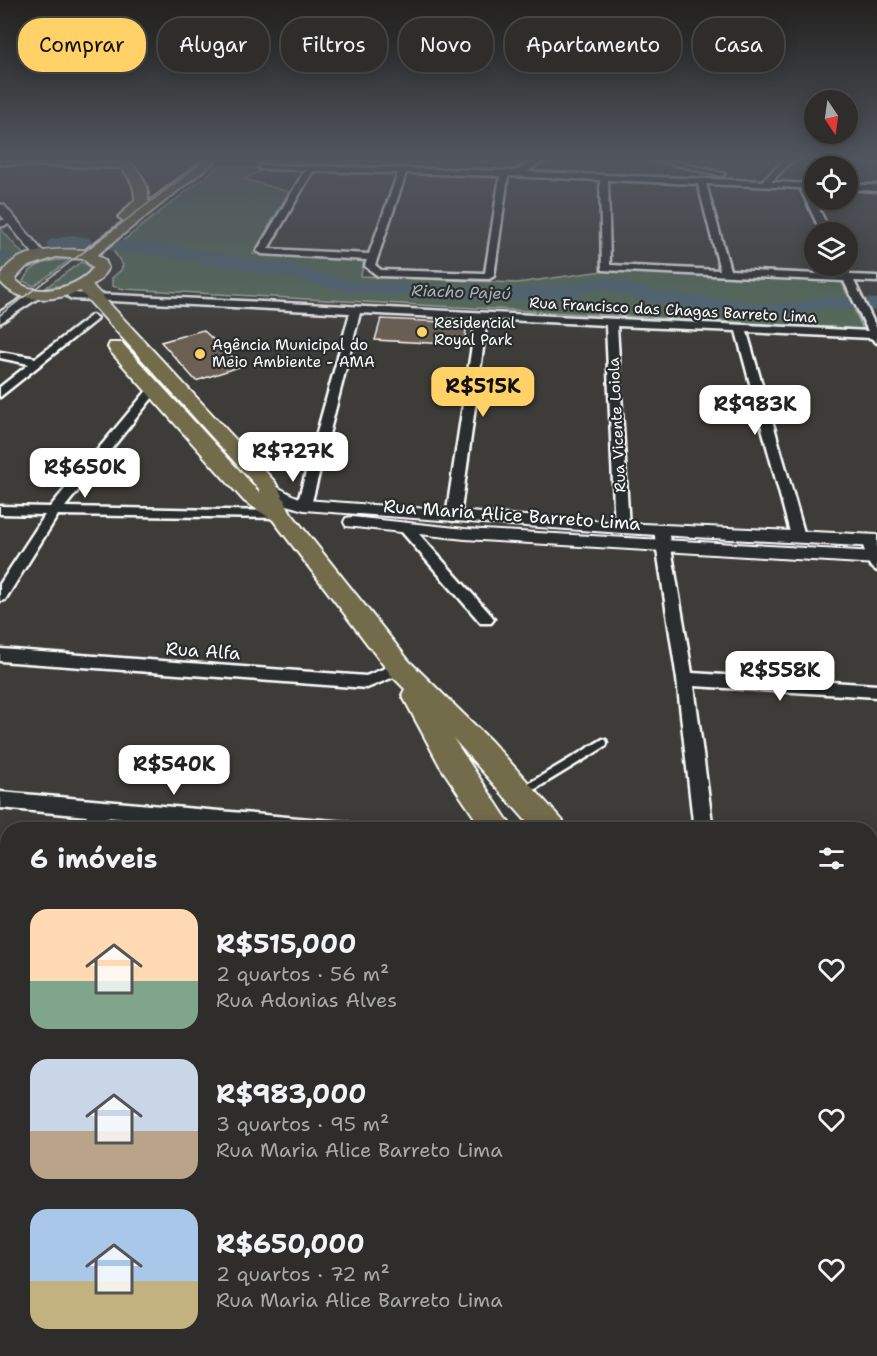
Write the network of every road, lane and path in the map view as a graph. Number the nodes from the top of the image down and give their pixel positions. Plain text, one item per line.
1 (14, 222) edge
2 (117, 222) edge
3 (130, 222) edge
4 (279, 222) edge
5 (385, 222) edge
6 (495, 222) edge
7 (605, 222) edge
8 (712, 222) edge
9 (72, 253) junction
10 (88, 255) junction
11 (41, 256) junction
12 (373, 256) junction
13 (726, 273) junction
14 (848, 278) junction
15 (877, 279) edge
16 (18, 290) junction
17 (79, 292) junction
18 (35, 294) junction
19 (0, 303) edge
20 (356, 309) junction
21 (482, 315) junction
22 (92, 318) junction
23 (0, 319) edge
24 (611, 322) junction
25 (741, 328) junction
26 (876, 337) edge
27 (0, 355) edge
28 (37, 362) junction
29 (2, 389) edge
30 (153, 390) junction
31 (268, 487) junction
32 (304, 505) junction
33 (0, 510) edge
34 (55, 510) junction
35 (281, 515) junction
36 (453, 517) junction
37 (406, 528) junction
38 (622, 528) junction
39 (798, 536) junction
40 (662, 538) junction
41 (875, 552) edge
42 (0, 596) edge
43 (486, 619) dead end
44 (0, 656) edge
45 (400, 668) junction
46 (685, 679) junction
47 (877, 691) edge
48 (603, 743) dead end
49 (521, 793) junction
50 (0, 800) edge
51 (100, 808) junction
52 (94, 822) edge
53 (256, 822) edge
54 (488, 822) edge
55 (546, 822) edge
56 (703, 822) edge

1 - 11 street
2 - 9 main road
3 - 10 main road
4 - 12 street
5 - 12 street
6 - 12 street
7 - 13 street
8 - 13 street
9 - 10 main road
9 - 11 main road
10 - 17 main road
11 - 16 main road
13 - 14 street
14 - 15 street
14 - 26 street
16 - 18 main road
16 - 19 main road
17 - 18 main road
17 - 20 street, Rua Francisco das Chagas Barreto Lima
17 - 22 main road
17 - 31 main road
18 - 23 main road
20 - 21 street, Rua Francisco das Chagas Barreto Lima
20 - 32 street
21 - 24 street, Rua Francisco das Chagas Barreto Lima
21 - 36 street
22 - 28 street
22 - 30 main road
24 - 25 street, Rua Francisco das Chagas Barreto Lima
24 - 38 street, Rua Vicente Loiola
25 - 26 street, Rua Francisco das Chagas Barreto Lima
25 - 39 street
27 - 28 street
28 - 29 street
30 - 34 street
30 - 35 main road
31 - 32 street, Rua Maria Alice Barreto Lima
31 - 35 main road
32 - 35 street
32 - 36 street, Rua Maria Alice Barreto Lima
33 - 34 street, Rua Maria Alice Barreto Lima
34 - 35 street, Rua Maria Alice Barreto Lima
34 - 42 street
35 - 37 street, Rua Maria Alice Barreto Lima
35 - 45 main road
36 - 38 street, Rua Maria Alice Barreto Lima
37 - 40 street, Rua Maria Alice Barreto Lima
37 - 43 street
38 - 40 street, Rua Maria Alice Barreto Lima
39 - 40 street, Rua Maria Alice Barreto Lima
39 - 41 street, Rua Maria Alice Barreto Lima
40 - 41 street, Rua Maria Alice Barreto Lima
40 - 46 street
44 - 45 street, Rua Alfa
45 - 49 main road
45 - 54 main road
46 - 47 street
46 - 56 street
48 - 49 lane
49 - 55 main road
50 - 51 street
51 - 52 street
51 - 53 street

